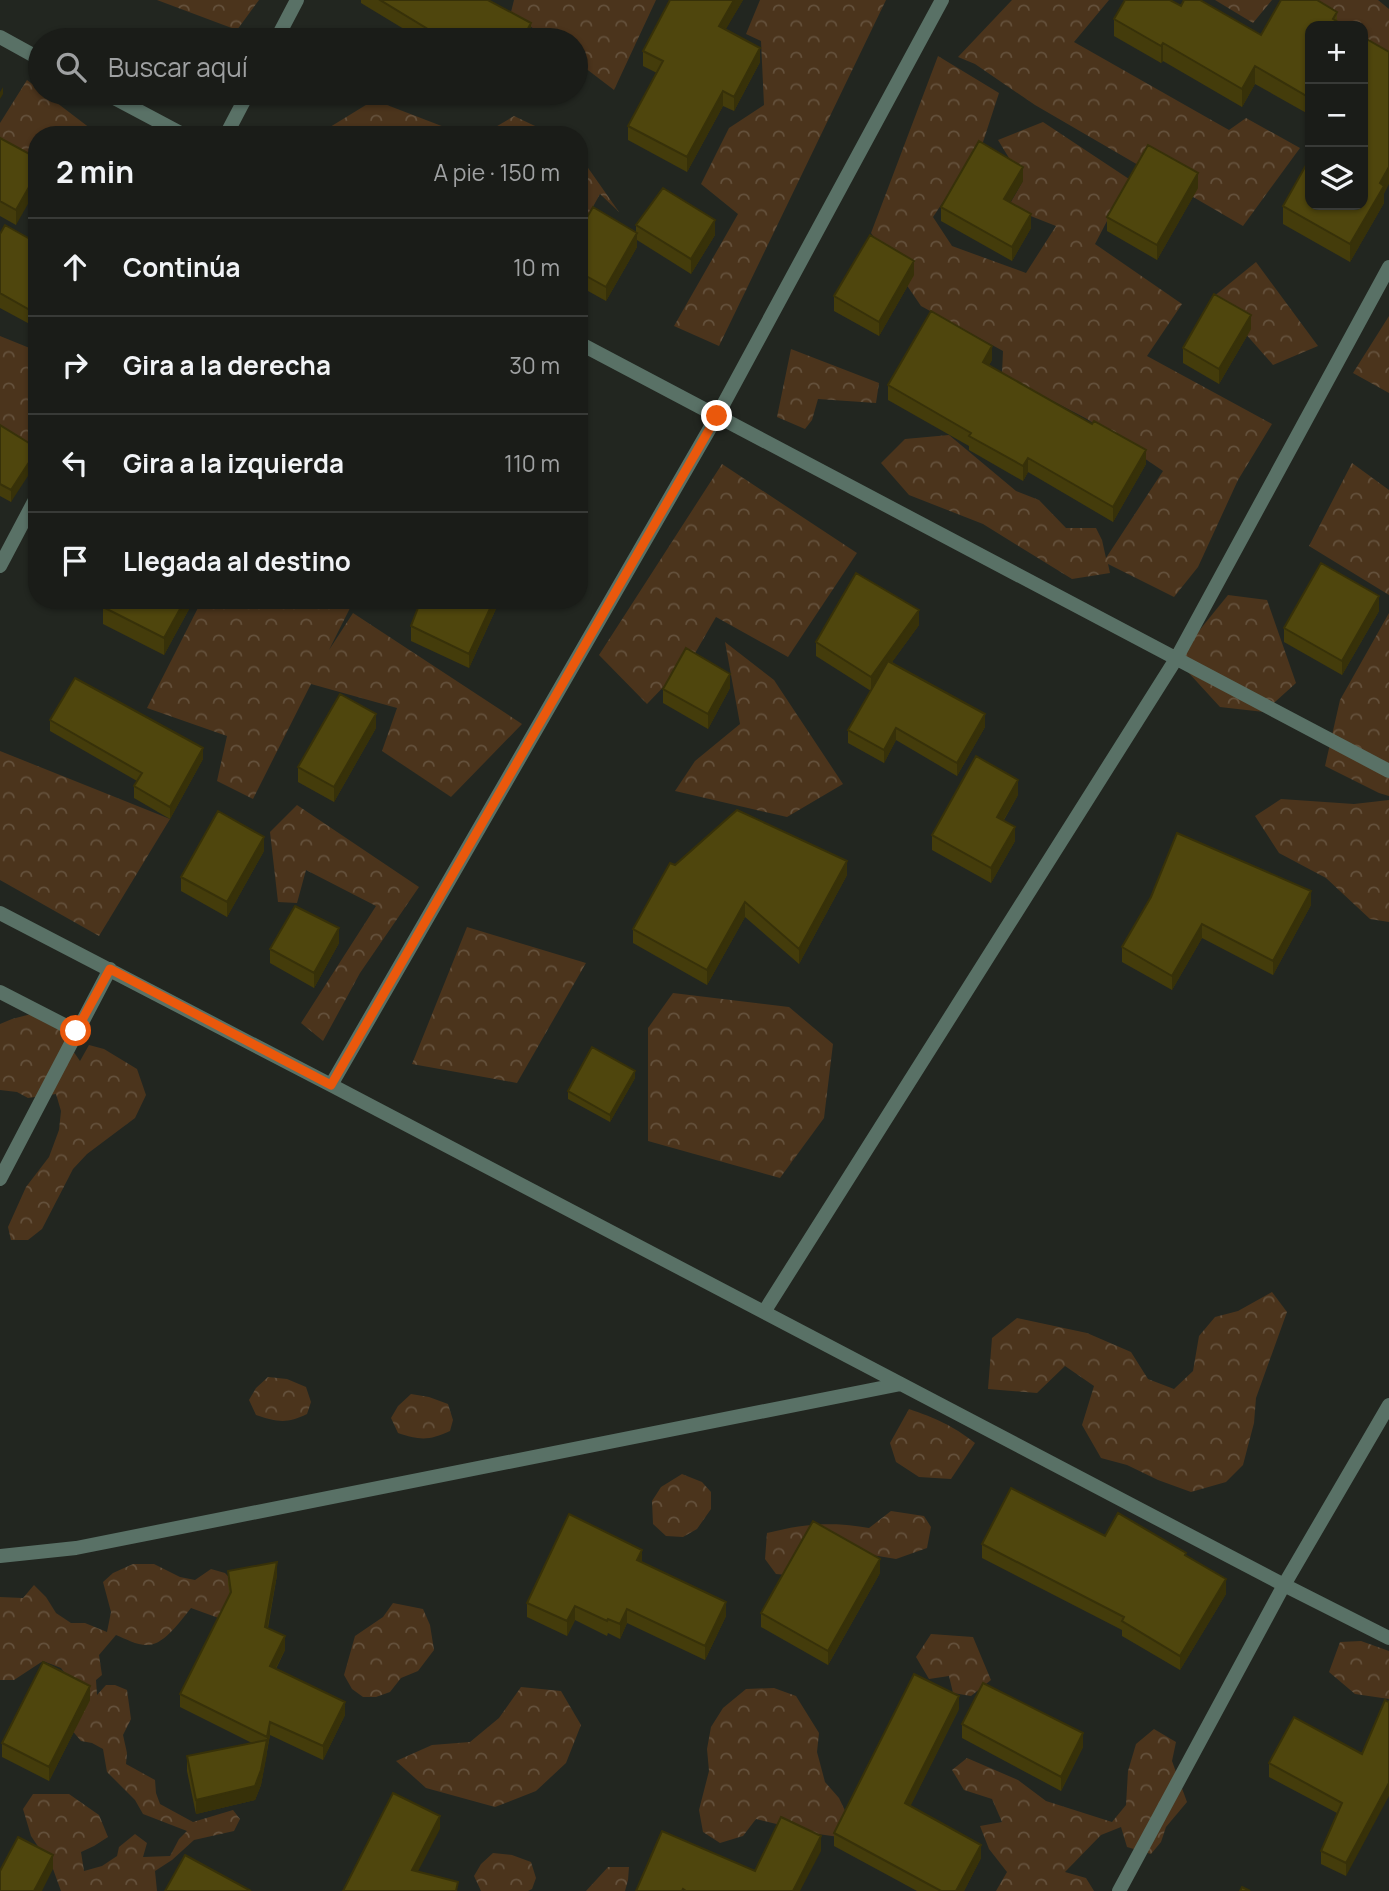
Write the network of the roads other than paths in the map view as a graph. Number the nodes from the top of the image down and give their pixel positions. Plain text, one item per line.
1 (297, 0) edge
2 (942, 0) edge
3 (282, 28) edge
4 (0, 37) edge
5 (28, 52) edge
6 (128, 105) edge
7 (242, 105) edge
8 (167, 126) edge
9 (231, 126) edge
10 (1389, 267) edge
11 (588, 348) edge
12 (717, 416) junction
13 (28, 513) edge
14 (0, 566) edge
15 (1176, 659) junction
16 (1389, 771) edge
17 (0, 914) edge
18 (110, 969) junction
19 (0, 992) edge
20 (76, 1031) junction
21 (331, 1085) junction
22 (0, 1179) edge
23 (764, 1312) junction
24 (901, 1384) junction
25 (1389, 1405) edge
26 (0, 1556) edge
27 (1284, 1586) junction
28 (1389, 1637) edge
29 (1119, 1891) edge

1 - 3 street
2 - 12 street
4 - 5 street
6 - 8 street
7 - 9 street
10 - 15 street
11 - 12 street
12 - 15 street
12 - 21 street
13 - 14 street
15 - 16 street
15 - 23 street
17 - 18 street
18 - 20 street
18 - 21 street
19 - 20 street
20 - 22 street
21 - 23 street
23 - 24 street
24 - 26 street
24 - 27 street
25 - 27 street
27 - 28 street
27 - 29 street

